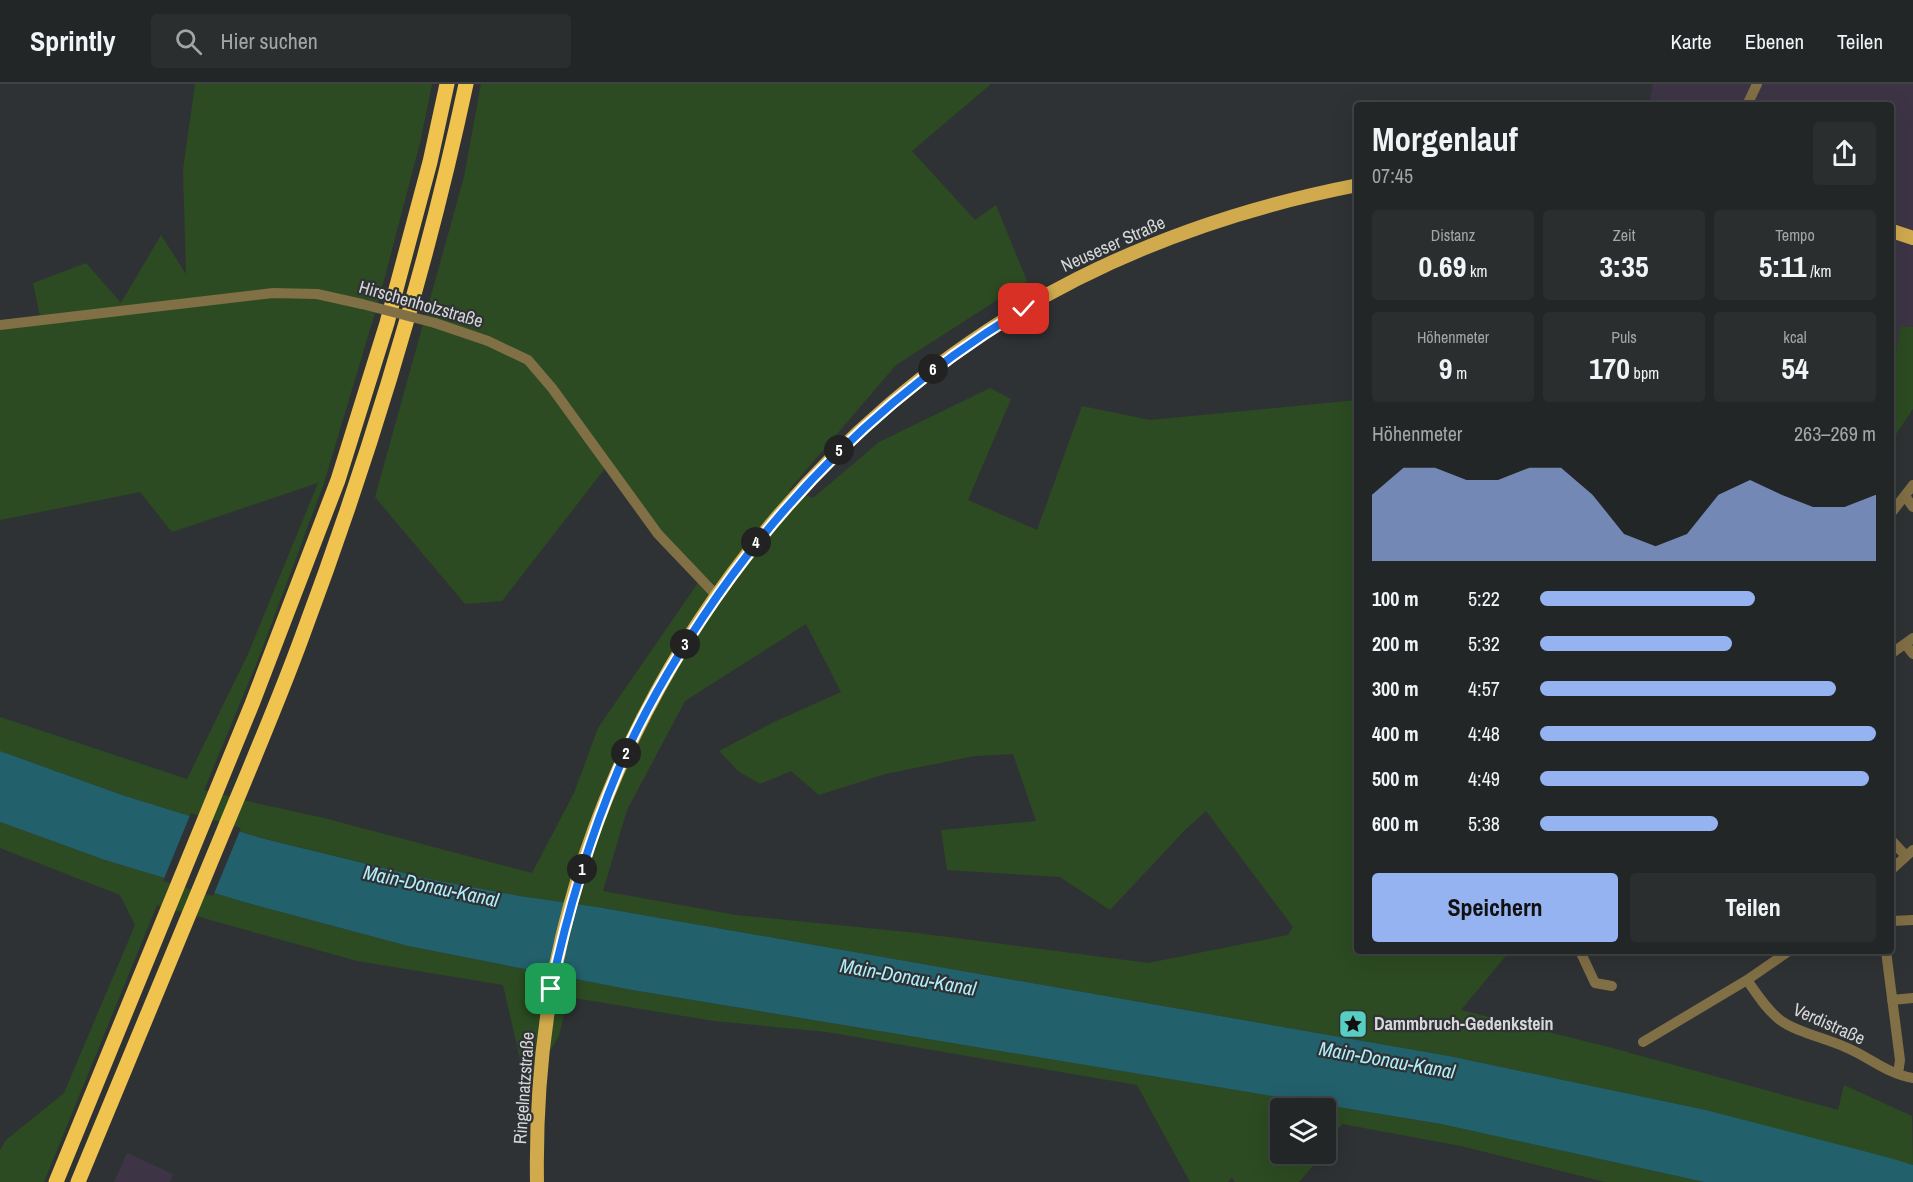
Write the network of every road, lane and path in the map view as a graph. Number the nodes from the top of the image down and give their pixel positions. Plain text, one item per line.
1 (447, 84) edge
2 (466, 84) edge
3 (1757, 84) edge
4 (1748, 102) edge
5 (1354, 186) edge
6 (1894, 232) edge
7 (1913, 238) edge
8 (0, 325) edge
9 (1913, 485) edge
10 (1905, 496) junction
11 (1913, 507) edge
12 (1894, 510) edge
13 (717, 596) junction
14 (1909, 641) edge
15 (1894, 652) edge
16 (1913, 654) edge
17 (1894, 842) edge
18 (1910, 853) edge
19 (1894, 866) edge
20 (1913, 920) edge
21 (1894, 921) edge
22 (1581, 954) edge
23 (1785, 954) edge
24 (1886, 954) edge
25 (1748, 980) junction
26 (1612, 986) dead end
27 (550, 997) joint
28 (1913, 998) edge
29 (1892, 1000) junction
30 (1643, 1042) dead end
31 (1898, 1074) junction
32 (1913, 1078) edge
33 (535, 1181) edge
34 (57, 1182) edge
35 (78, 1182) edge

1 - 34 highway
2 - 35 highway
3 - 4 street
5 - 13 main road, Neuseser Straße
6 - 7 main road
8 - 13 street, Hirschenholzstraße, bridge
9 - 10 street
10 - 11 street
10 - 12 street
13 - 27 main road, Neuseser Straße
14 - 15 street
14 - 16 street
17 - 18 street
18 - 19 street
20 - 21 street
22 - 26 street
23 - 25 street
24 - 29 street
25 - 30 street
25 - 31 street, Verdistraße
27 - 33 main road, Ringelnatzstraße
28 - 29 street
29 - 31 street
31 - 32 street, Verdistraße

